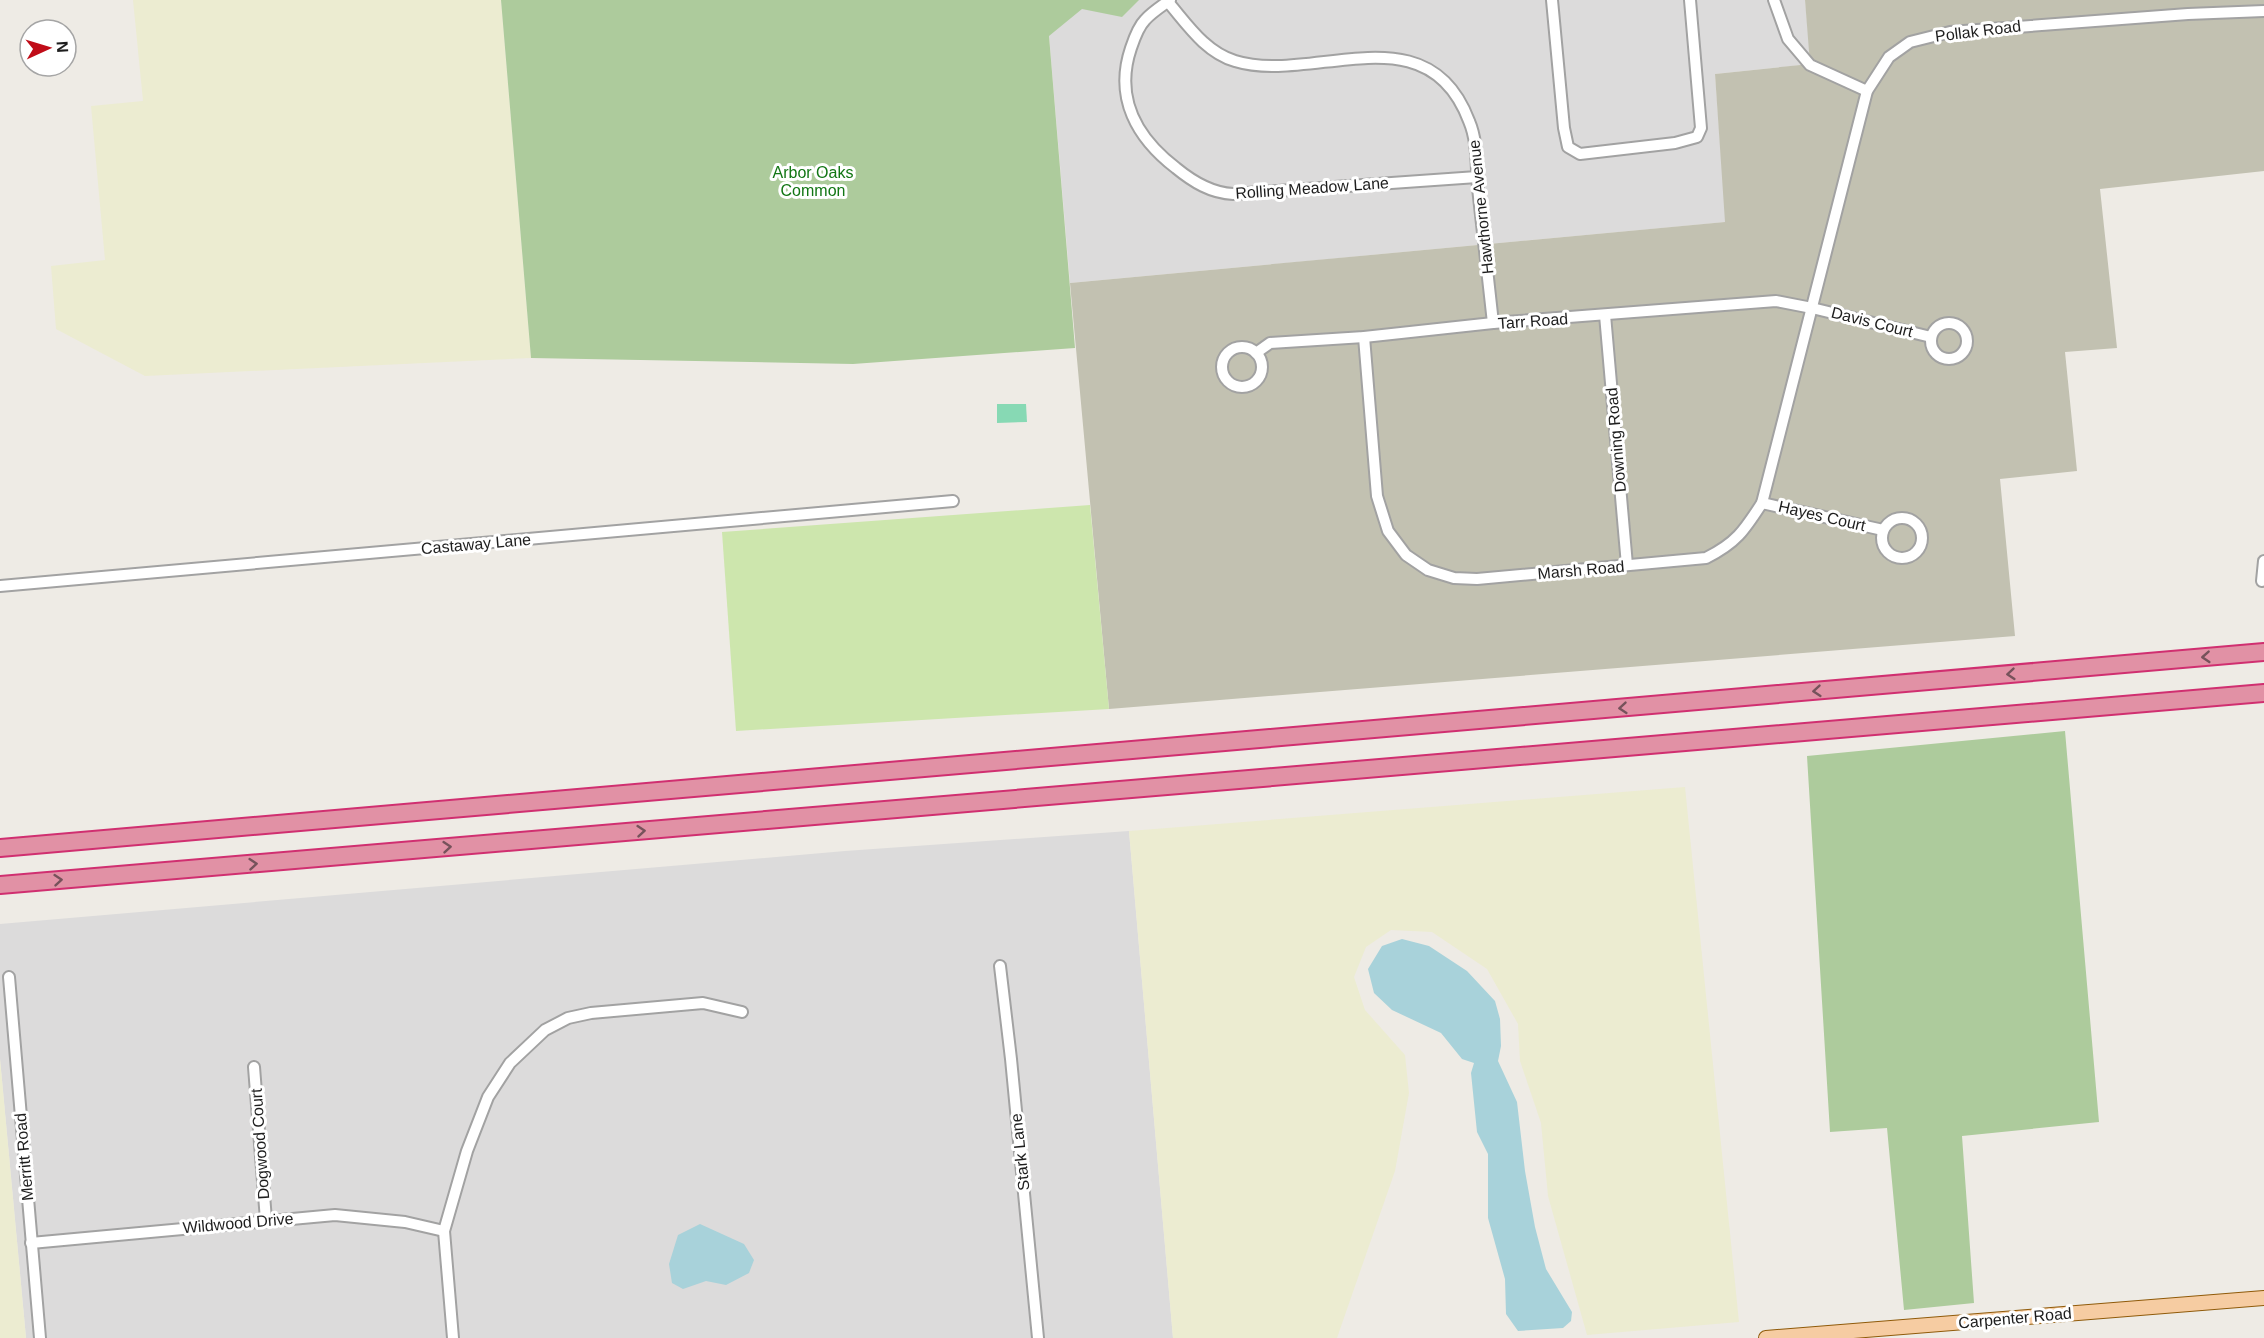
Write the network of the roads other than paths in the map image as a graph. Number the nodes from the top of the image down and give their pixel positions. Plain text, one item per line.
1 (1552, 0) edge
2 (1690, 0) edge
3 (1774, 0) edge
4 (1169, 1) edge
5 (2264, 11) edge
6 (1867, 91) junction
7 (1477, 177) junction
8 (1812, 308) junction
9 (1605, 315) junction
10 (1493, 323) junction
11 (1364, 337) junction
12 (1931, 337) dead end
13 (1256, 353) dead end
14 (953, 501) dead end
15 (1762, 503) junction
16 (1883, 530) dead end
17 (2264, 561) edge
18 (1627, 565) junction
19 (2262, 581) dead end
20 (0, 586) edge
21 (2264, 652) edge
22 (2264, 693) edge
23 (0, 848) edge
24 (0, 885) edge
25 (1000, 966) dead end
26 (9, 976) dead end
27 (742, 1012) dead end
28 (254, 1067) dead end
29 (266, 1220) junction
30 (444, 1231) junction
31 (31, 1243) junction
32 (2264, 1298) edge
33 (40, 1338) edge
34 (453, 1338) edge
35 (1038, 1338) edge
36 (1766, 1338) edge

1 - 2 street
3 - 6 street
4 - 7 street, Hawthorne Avenue
4 - 7 street, Rolling Meadow Lane
5 - 6 street, Pollak Road
6 - 8 street, Pollak Road
7 - 10 street, Hawthorne Avenue
8 - 9 street, Tarr Road
8 - 12 street, Davis Court
8 - 15 street, Marsh Road
9 - 10 street, Tarr Road
9 - 18 street, Downing Road
10 - 11 street, Tarr Road
11 - 13 street, Tarr Road
11 - 18 street, Marsh Road
14 - 20 street, Castaway Lane
15 - 16 street, Hayes Court
15 - 18 street, Marsh Road
17 - 19 street
21 -> 23 highway
24 -> 22 highway
25 - 35 street, Stark Lane
26 - 31 street, Merritt Road
27 - 30 street
28 - 29 street, Dogwood Court
29 - 30 street, Wildwood Drive
29 - 31 street, Wildwood Drive
30 - 34 street
31 - 33 street, Merritt Road
32 - 36 main road, Carpenter Road

